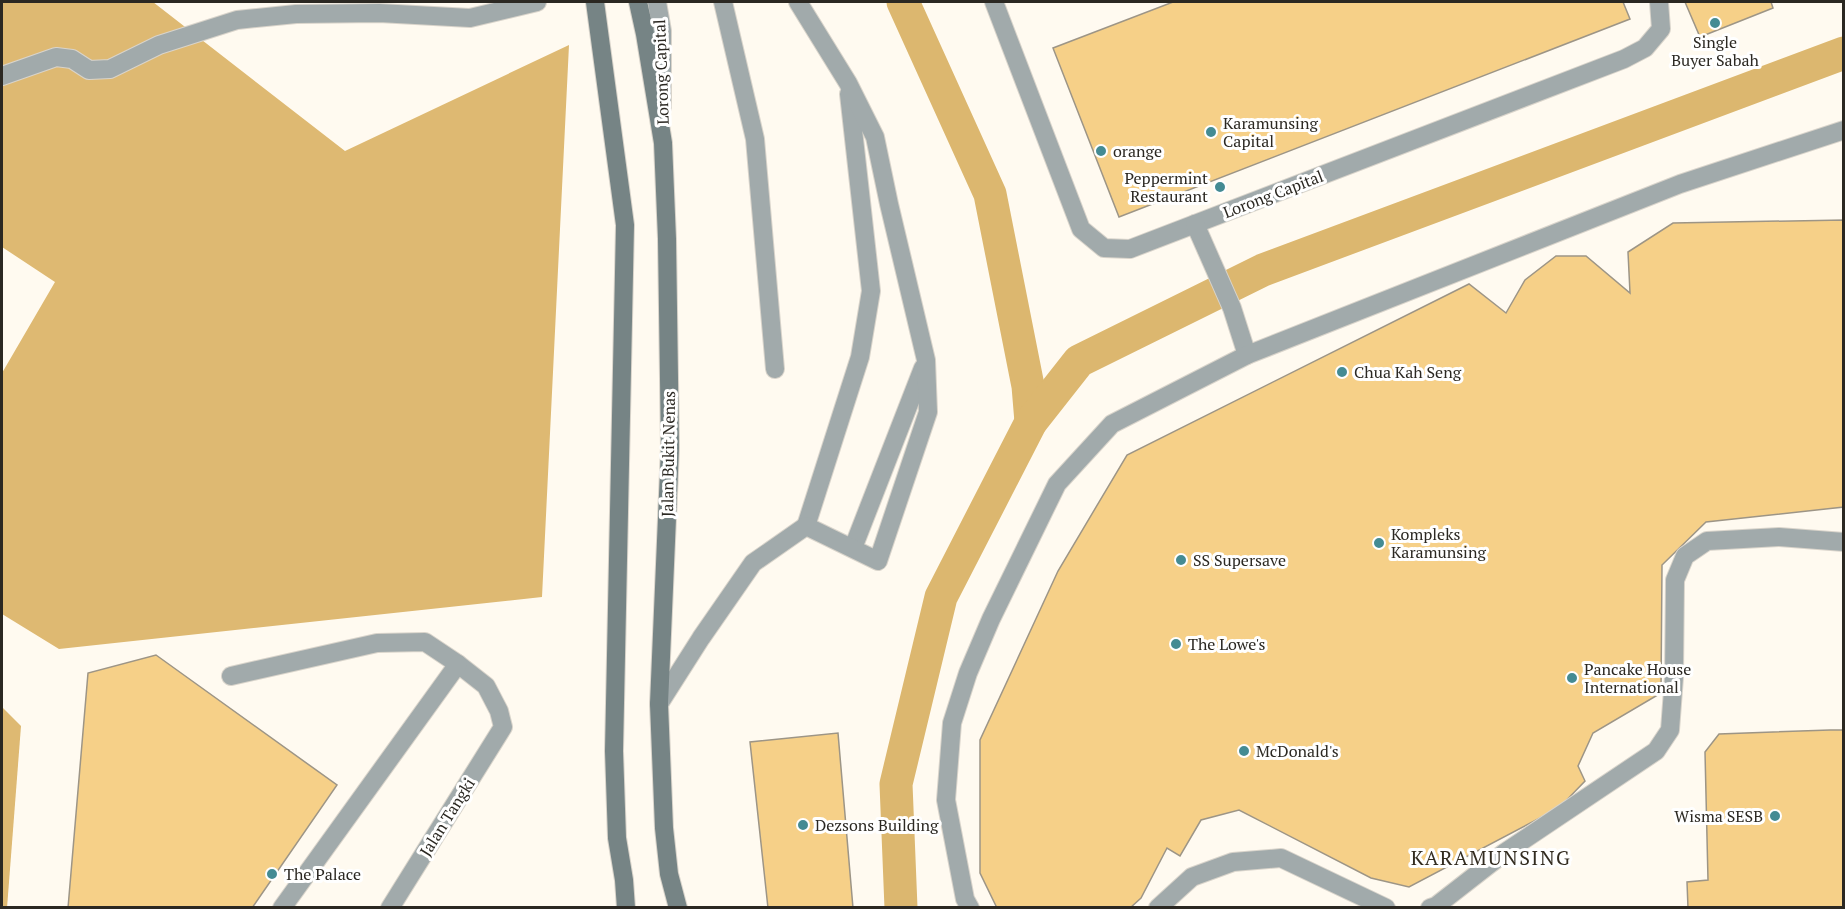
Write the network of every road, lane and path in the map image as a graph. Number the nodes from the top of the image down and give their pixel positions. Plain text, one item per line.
1 (537, 2) edge
2 (595, 2) edge
3 (638, 2) edge
4 (657, 2) edge
5 (723, 2) edge
6 (798, 2) edge
7 (994, 2) edge
8 (1659, 2) edge
9 (2, 76) edge
10 (848, 83) junction
11 (1844, 130) edge
12 (663, 143) junction
13 (1195, 224) junction
14 (1247, 355) junction
15 (926, 360) junction
16 (775, 369) dead end
17 (806, 526) junction
18 (1844, 542) edge
19 (853, 548) junction
20 (458, 664) junction
21 (231, 676) dead end
22 (659, 704) junction
23 (282, 908) edge
24 (390, 908) edge
25 (626, 908) edge
26 (678, 908) edge
27 (970, 908) edge
28 (1158, 908) edge
29 (1386, 908) edge
30 (1430, 908) edge

1 - 9 street
2 - 25 main road
3 - 12 main road, Jalan Bukit Nenas
4 - 12 street, Lorong Capital
5 - 16 street
6 - 10 street
7 - 13 street, Lorong Capital
8 - 13 street, Lorong Capital
10 - 15 street
10 - 17 street
11 - 14 street
12 - 22 main road, Jalan Bukit Nenas
13 - 14 street
14 - 27 street
15 - 19 street
15 - 19 street
17 - 19 street
17 - 22 street
18 - 30 street
20 - 21 street
20 - 23 street
20 - 24 street, Jalan Tangki
22 - 26 main road, Jalan Bukit Nenas
28 - 29 street

